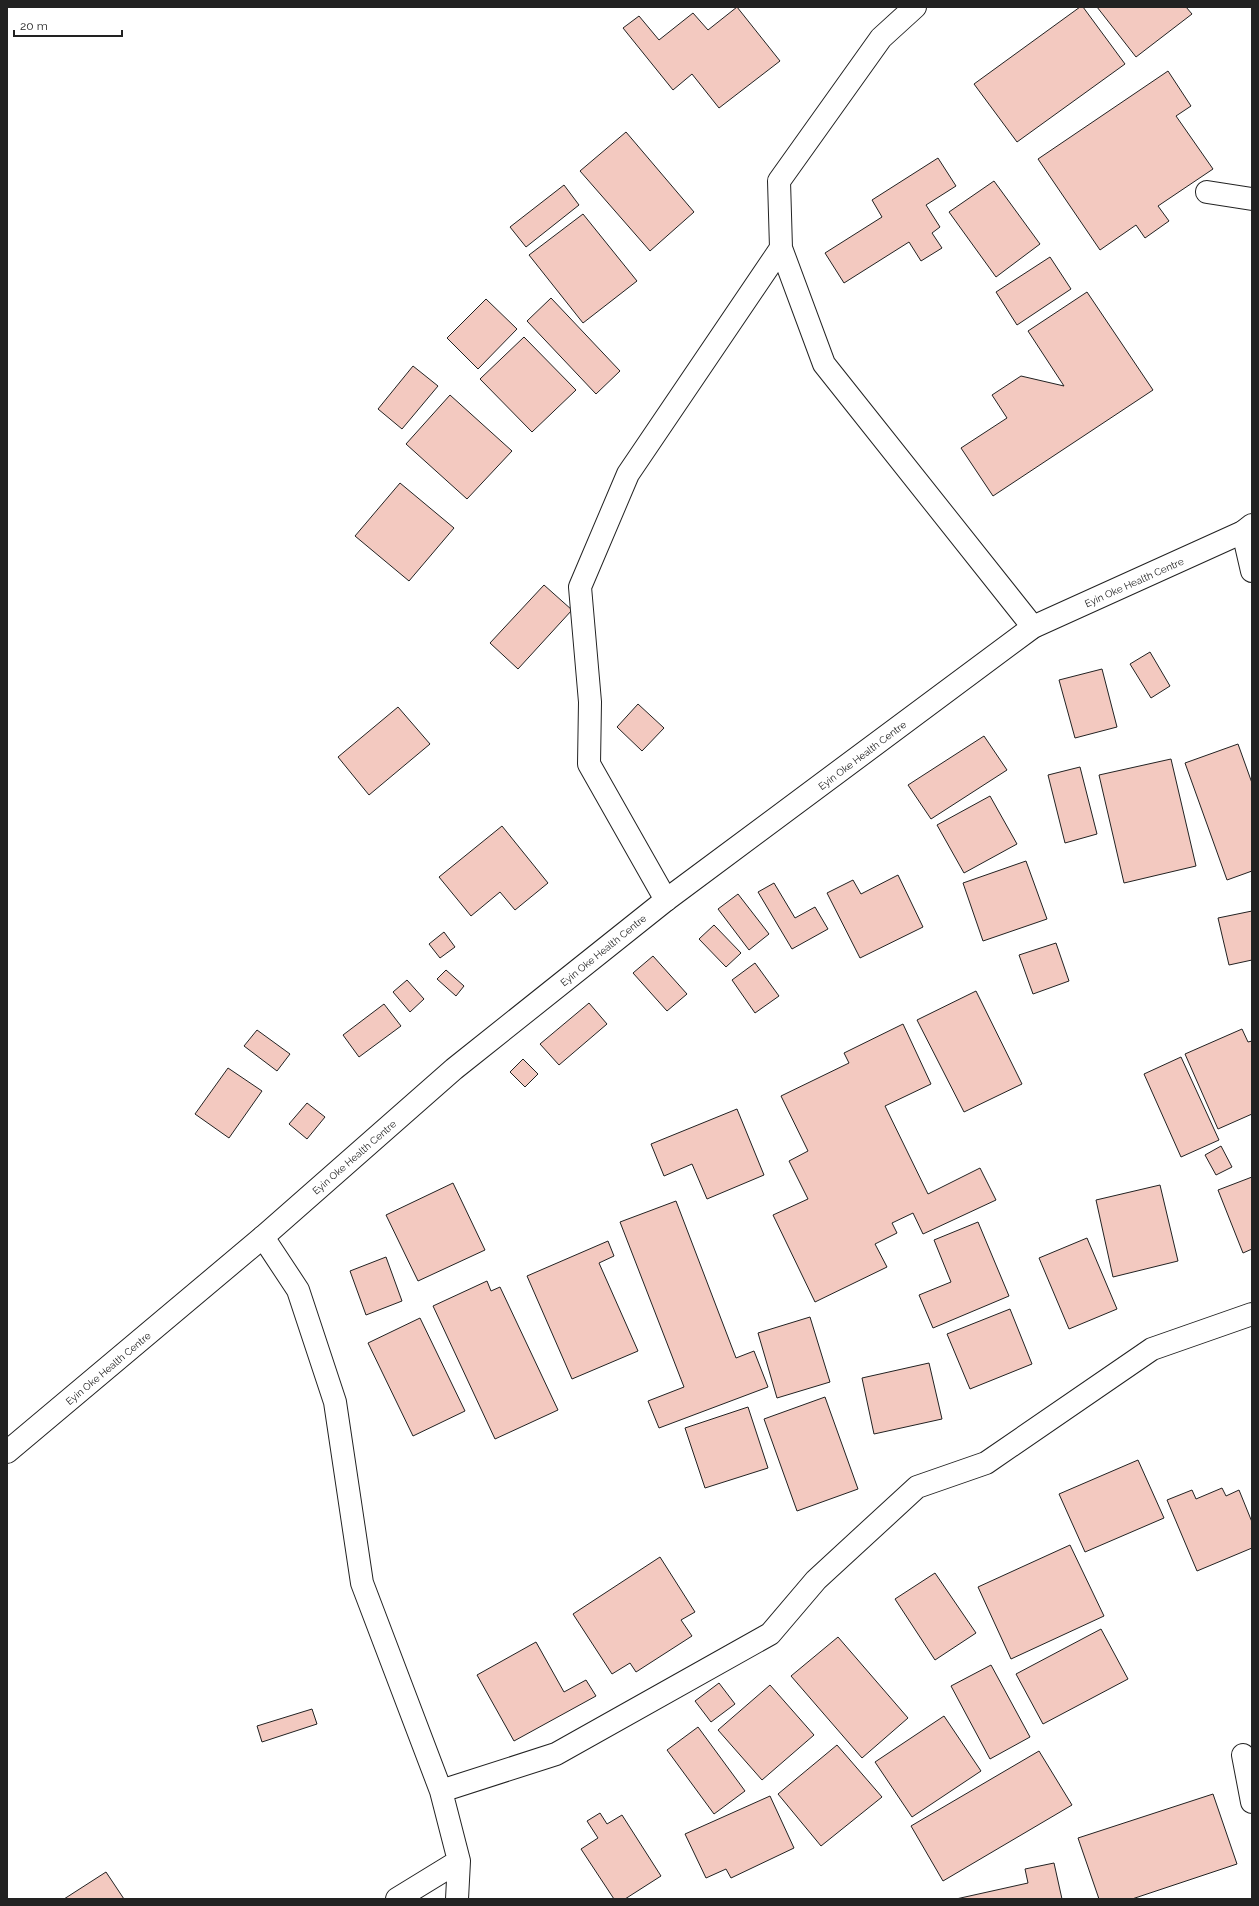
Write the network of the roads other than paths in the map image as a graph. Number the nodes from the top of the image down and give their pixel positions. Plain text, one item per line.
1 (915, 7) edge
2 (1207, 192) dead end
3 (1252, 199) edge
4 (781, 248) junction
5 (1248, 529) edge
6 (1252, 571) edge
7 (1033, 627) junction
8 (666, 900) junction
9 (263, 1237) junction
10 (1252, 1314) edge
11 (7, 1452) edge
12 (1242, 1755) dead end
13 (441, 1791) junction
14 (1252, 1802) edge
15 (459, 1861) junction
16 (397, 1899) edge
17 (457, 1899) edge

1 - 4 street
2 - 3 street
4 - 7 street
4 - 8 street
5 - 6 street
5 - 7 street, Eyin Oke Health Centre
7 - 8 street, Eyin Oke Health Centre
8 - 9 street, Eyin Oke Health Centre
9 - 11 street, Eyin Oke Health Centre
9 - 13 street
10 - 13 street
12 - 14 street
13 - 15 street
15 - 16 street
15 - 17 street

